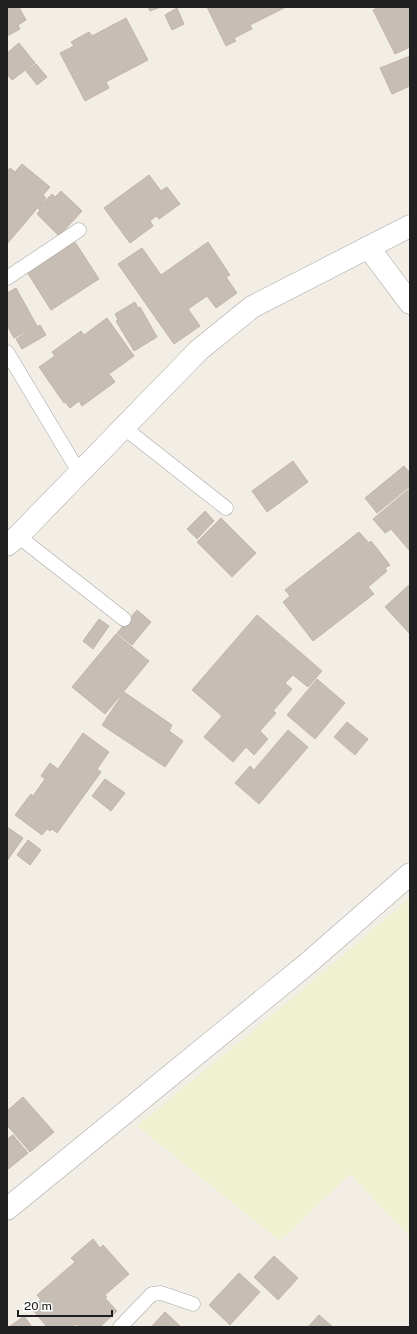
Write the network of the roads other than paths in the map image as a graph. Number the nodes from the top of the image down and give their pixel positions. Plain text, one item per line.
1 (410, 226) edge
2 (79, 230) dead end
3 (368, 247) junction
4 (7, 278) edge
5 (410, 303) edge
6 (7, 352) edge
7 (123, 427) junction
8 (79, 472) junction
9 (226, 508) dead end
10 (13, 540) edge
11 (124, 618) dead end
12 (410, 874) edge
13 (7, 1209) edge
14 (193, 1304) dead end
15 (120, 1327) edge

1 - 3 street
2 - 4 lane
3 - 5 street
3 - 7 street
6 - 8 lane
7 - 8 street
7 - 9 lane
8 - 10 street
10 - 11 lane
12 - 13 street
14 - 15 lane

